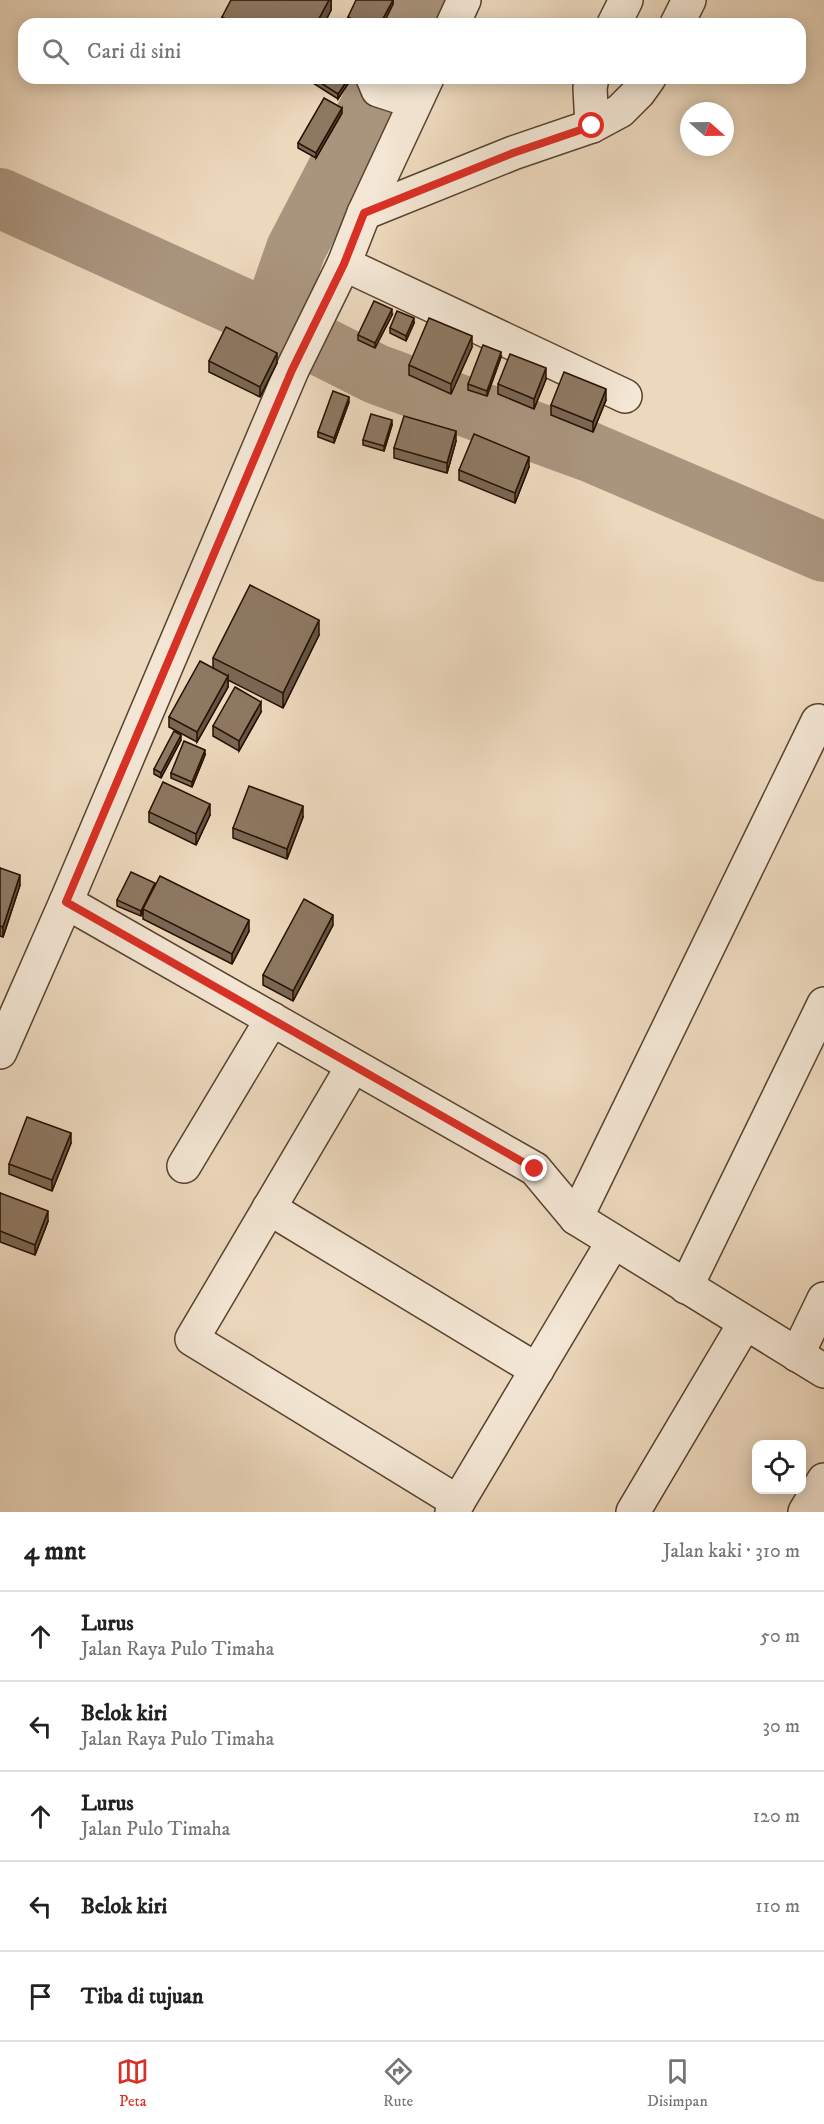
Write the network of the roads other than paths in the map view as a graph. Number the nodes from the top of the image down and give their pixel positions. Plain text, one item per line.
1 (464, 0) edge
2 (626, 0) edge
3 (689, 0) edge
4 (456, 18) edge
5 (617, 18) edge
6 (680, 18) edge
7 (376, 84) edge
8 (591, 84) edge
9 (645, 84) edge
10 (421, 90) edge
11 (592, 126) junction
12 (364, 213) junction
13 (344, 264) junction
14 (626, 396) dead end
15 (824, 724) edge
16 (66, 902) junction
17 (824, 1004) edge
18 (272, 1019) junction
19 (0, 1052) edge
20 (353, 1066) junction
21 (184, 1166) dead end
22 (269, 1208) junction
23 (576, 1218) junction
24 (614, 1242) junction
25 (686, 1287) junction
26 (824, 1299) edge
27 (745, 1323) junction
28 (810, 1363) edge
29 (537, 1370) junction
30 (824, 1480) edge
31 (455, 1507) edge
32 (633, 1512) edge
33 (805, 1512) edge

1 - 4 street
2 - 5 street
3 - 6 street
7 - 10 street
8 - 11 street
9 - 11 street
10 - 12 street
11 - 12 street
12 - 13 street
13 - 14 street
13 - 16 street
15 - 23 street
16 - 18 street
16 - 19 street
17 - 25 street
18 - 20 street
18 - 21 street
20 - 22 street
20 - 23 street
22 - 29 street
22 - 31 street
23 - 24 street
24 - 25 street
24 - 29 street
25 - 27 street
26 - 28 street
27 - 28 street
27 - 32 street
29 - 31 street
30 - 33 street

